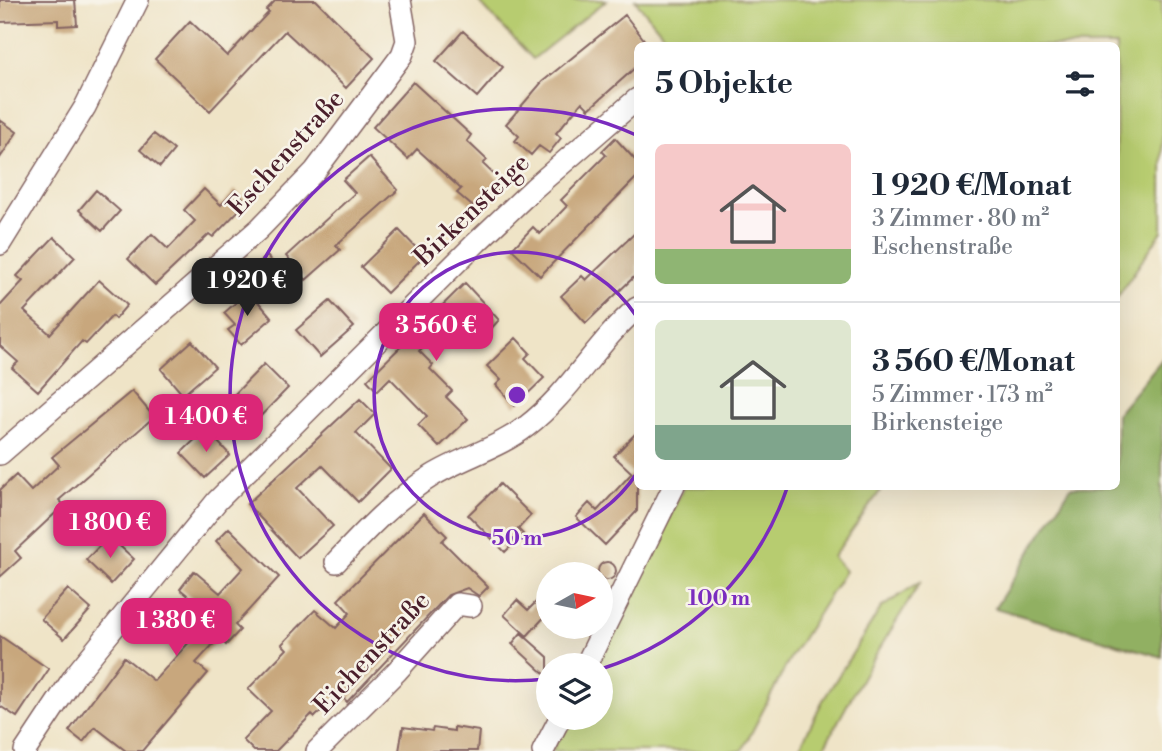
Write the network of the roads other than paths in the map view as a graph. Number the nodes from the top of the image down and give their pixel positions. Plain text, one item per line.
1 (138, 0) edge
2 (400, 0) edge
3 (634, 102) edge
4 (0, 244) edge
5 (634, 311) edge
6 (0, 454) edge
7 (672, 490) edge
8 (336, 562) dead end
9 (471, 606) dead end
10 (592, 653) edge
11 (554, 730) edge
12 (25, 751) edge
13 (317, 751) edge
14 (543, 751) edge

1 - 4 street
2 - 6 street, Eschenstraße
3 - 12 street, Birkensteige
5 - 8 street
7 - 10 street
9 - 13 street, Eichenstraße
11 - 14 street

